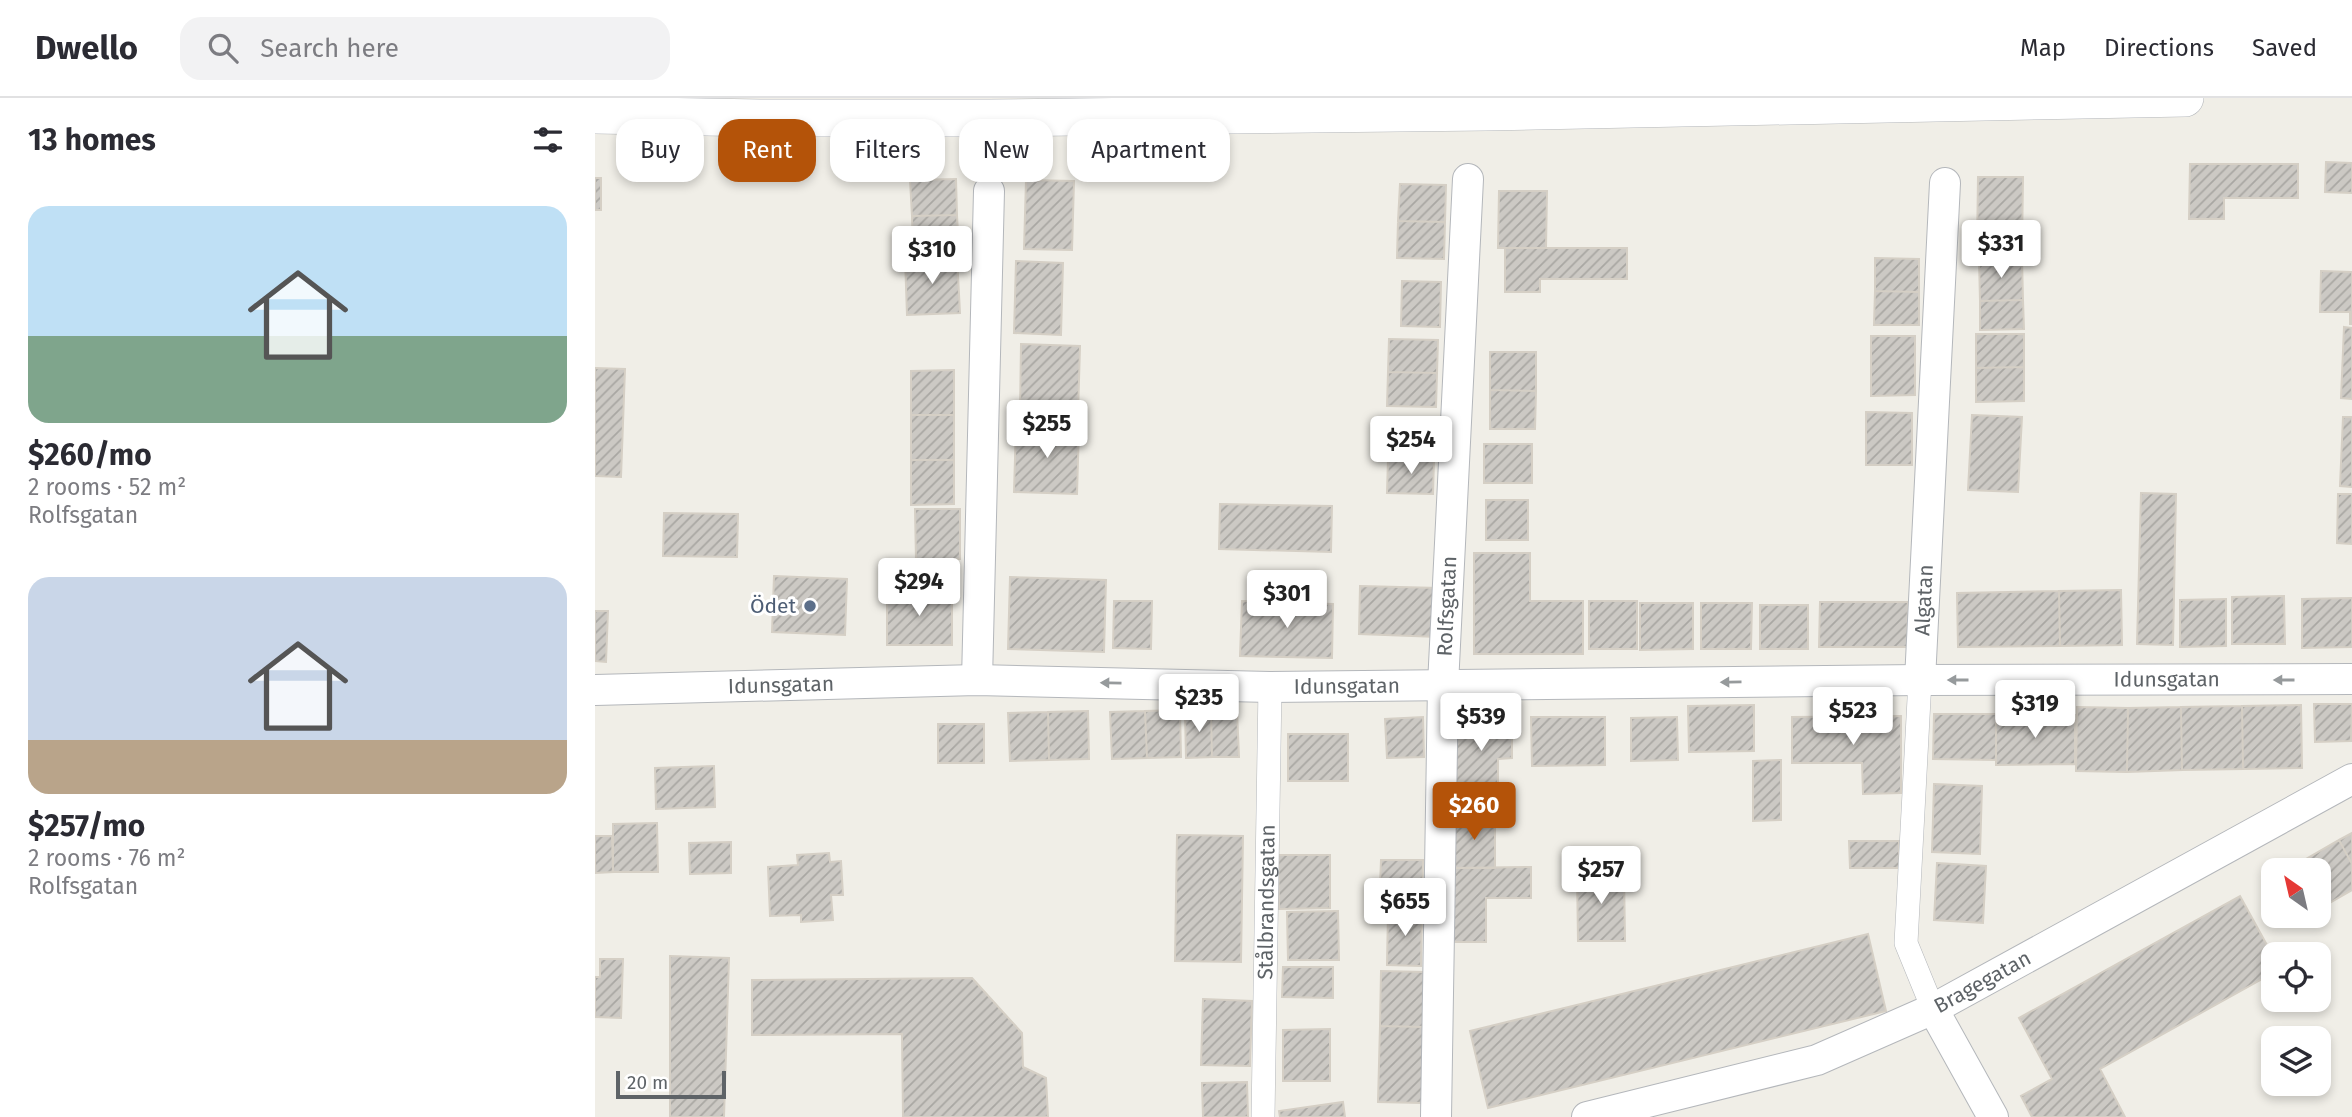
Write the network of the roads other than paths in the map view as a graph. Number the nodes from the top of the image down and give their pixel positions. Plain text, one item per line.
1 (2185, 98) edge
2 (1455, 105) edge
3 (595, 115) edge
4 (1468, 179) dead end
5 (1945, 183) dead end
6 (989, 191) dead end
7 (977, 680) junction
8 (1920, 680) junction
9 (2352, 680) edge
10 (1443, 685) junction
11 (1270, 687) junction
12 (595, 690) edge
13 (2352, 779) edge
14 (1933, 1009) junction
15 (1263, 1117) edge
16 (1436, 1117) edge
17 (1587, 1117) edge
18 (1993, 1117) edge

1 - 2 street
2 - 3 street
4 - 10 street, Rolfsgatan
5 - 8 street, Algatan
6 - 7 street
11 -> 7 street, Idunsgatan
7 - 12 street, Idunsgatan
9 -> 8 street, Idunsgatan
8 -> 10 street, Idunsgatan
8 - 14 street, Algatan
10 - 11 street, Idunsgatan
10 - 16 street, Rolfsgatan
11 - 15 street, Stålbrandsgatan
13 - 14 street, Bragegatan
14 - 17 street, Bragegatan
14 - 18 street

